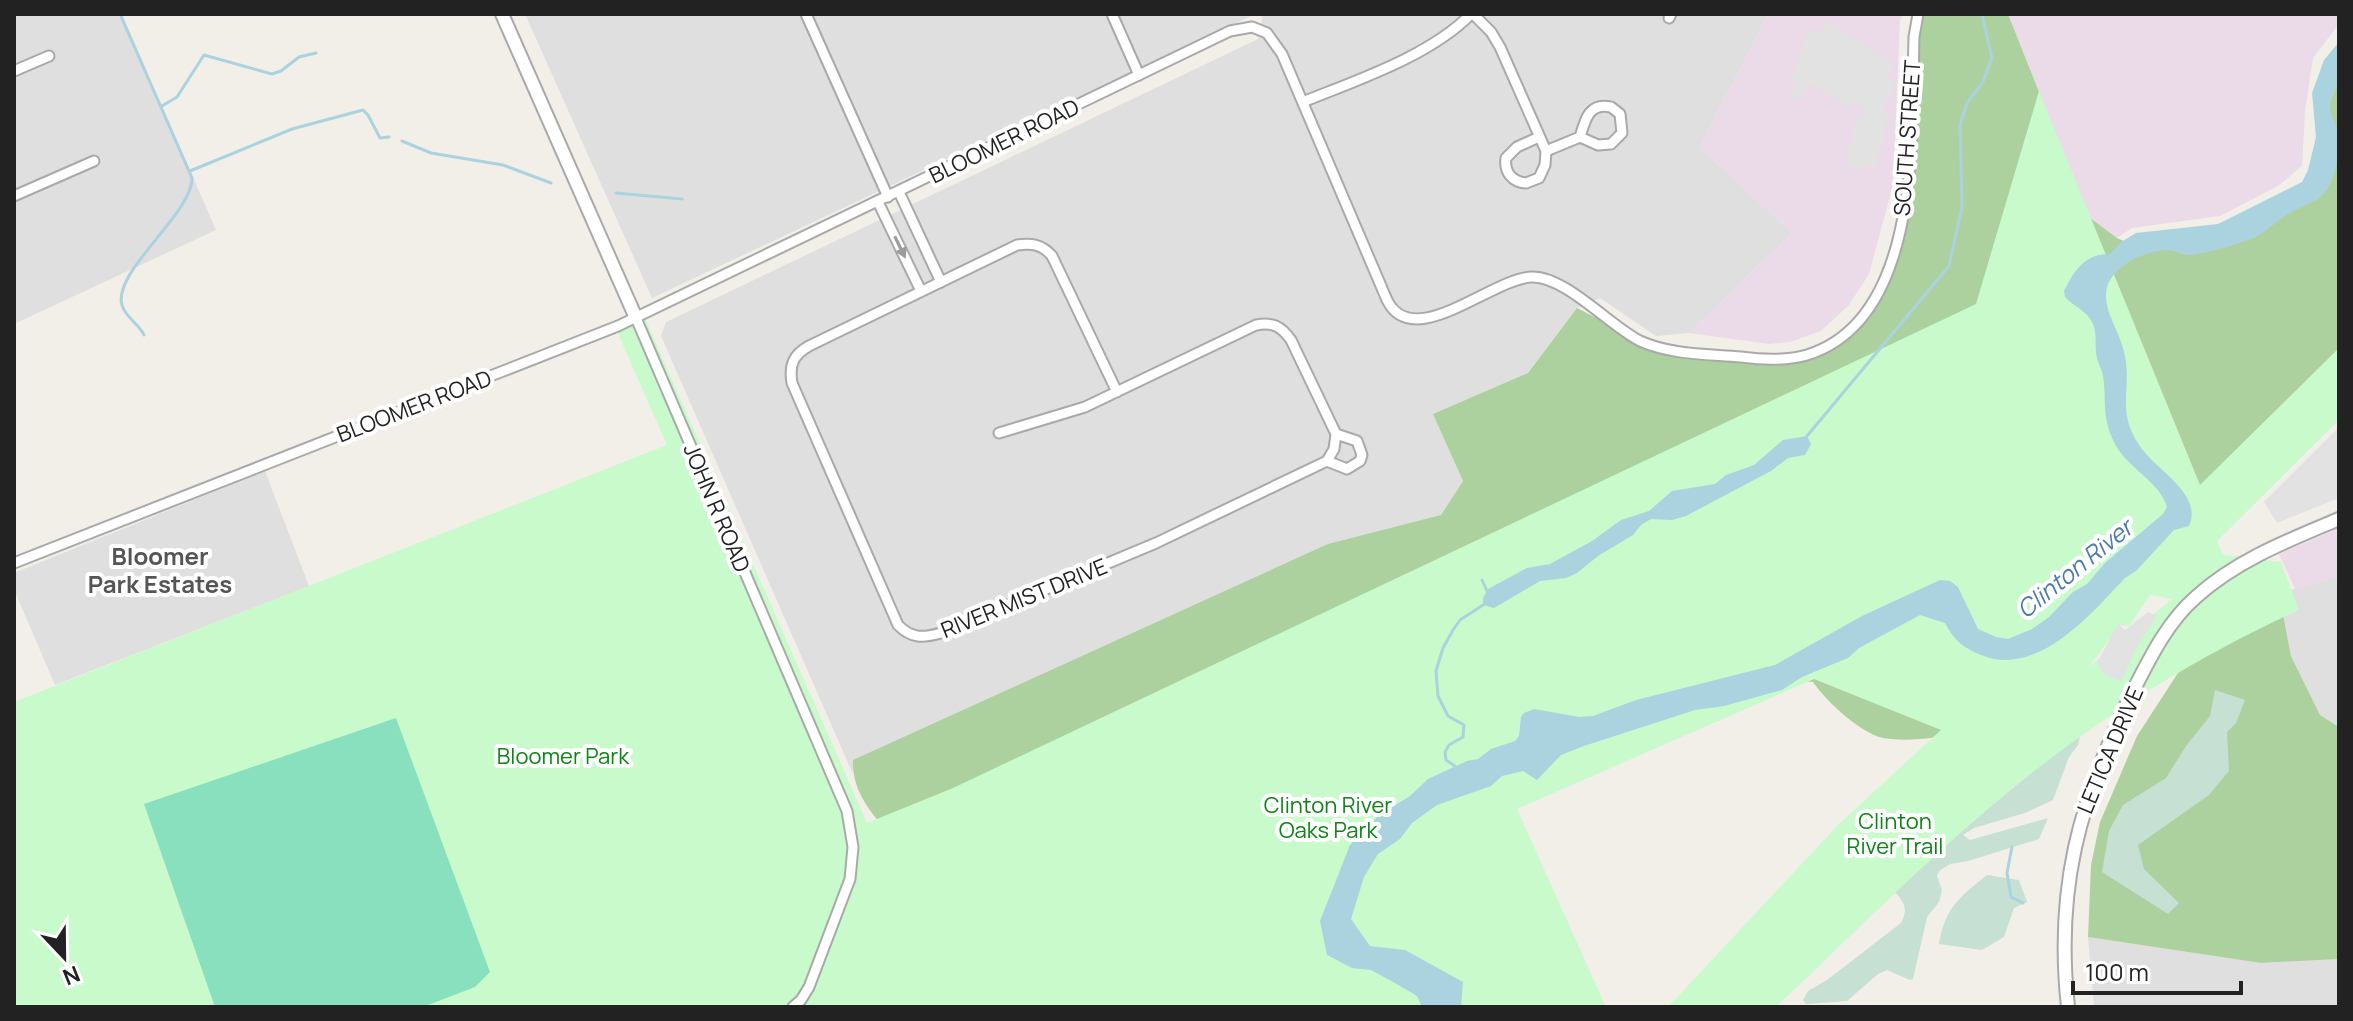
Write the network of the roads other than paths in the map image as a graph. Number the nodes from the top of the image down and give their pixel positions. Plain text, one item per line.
1 (502, 14) edge
2 (806, 14) edge
3 (1112, 14) edge
4 (1472, 14) edge
5 (1918, 14) edge
6 (49, 56) dead end
7 (14, 71) edge
8 (1139, 75) junction
9 (1303, 102) junction
10 (1539, 137) junction
11 (1580, 137) junction
12 (1546, 151) junction
13 (94, 161) dead end
14 (899, 192) junction
15 (14, 196) edge
16 (883, 200) junction
17 (941, 282) junction
18 (921, 291) junction
19 (636, 318) junction
20 (1838, 340) joint
21 (1117, 392) junction
22 (999, 433) dead end
23 (1336, 434) junction
24 (1327, 461) junction
25 (2339, 519) edge
26 (14, 563) edge
27 (793, 1007) edge
28 (2068, 1007) edge

1 - 19 street, JOHN R ROAD
2 - 16 street
3 - 8 street
4 - 9 street
4 - 10 street
5 - 20 street, SOUTH STREET
6 - 7 street
8 - 9 street, BLOOMER ROAD
8 - 14 street, BLOOMER ROAD
9 - 20 street, BLOOMER ROAD
10 - 12 street
10 - 12 street
11 - 11 street
11 - 12 street
13 - 15 street
14 - 16 street, BLOOMER ROAD
14 - 17 street
16 -> 18 street
16 - 19 street, BLOOMER ROAD
17 - 18 street, RIVER MIST DRIVE
17 - 21 street, RIVER MIST DRIVE
18 - 24 street, RIVER MIST DRIVE
19 - 26 street, BLOOMER ROAD
19 - 27 street, JOHN R ROAD
21 - 22 street
21 - 23 street, RIVER MIST DRIVE
23 - 24 street
23 - 24 street, RIVER MIST DRIVE
25 - 28 street, LETICA DRIVE

